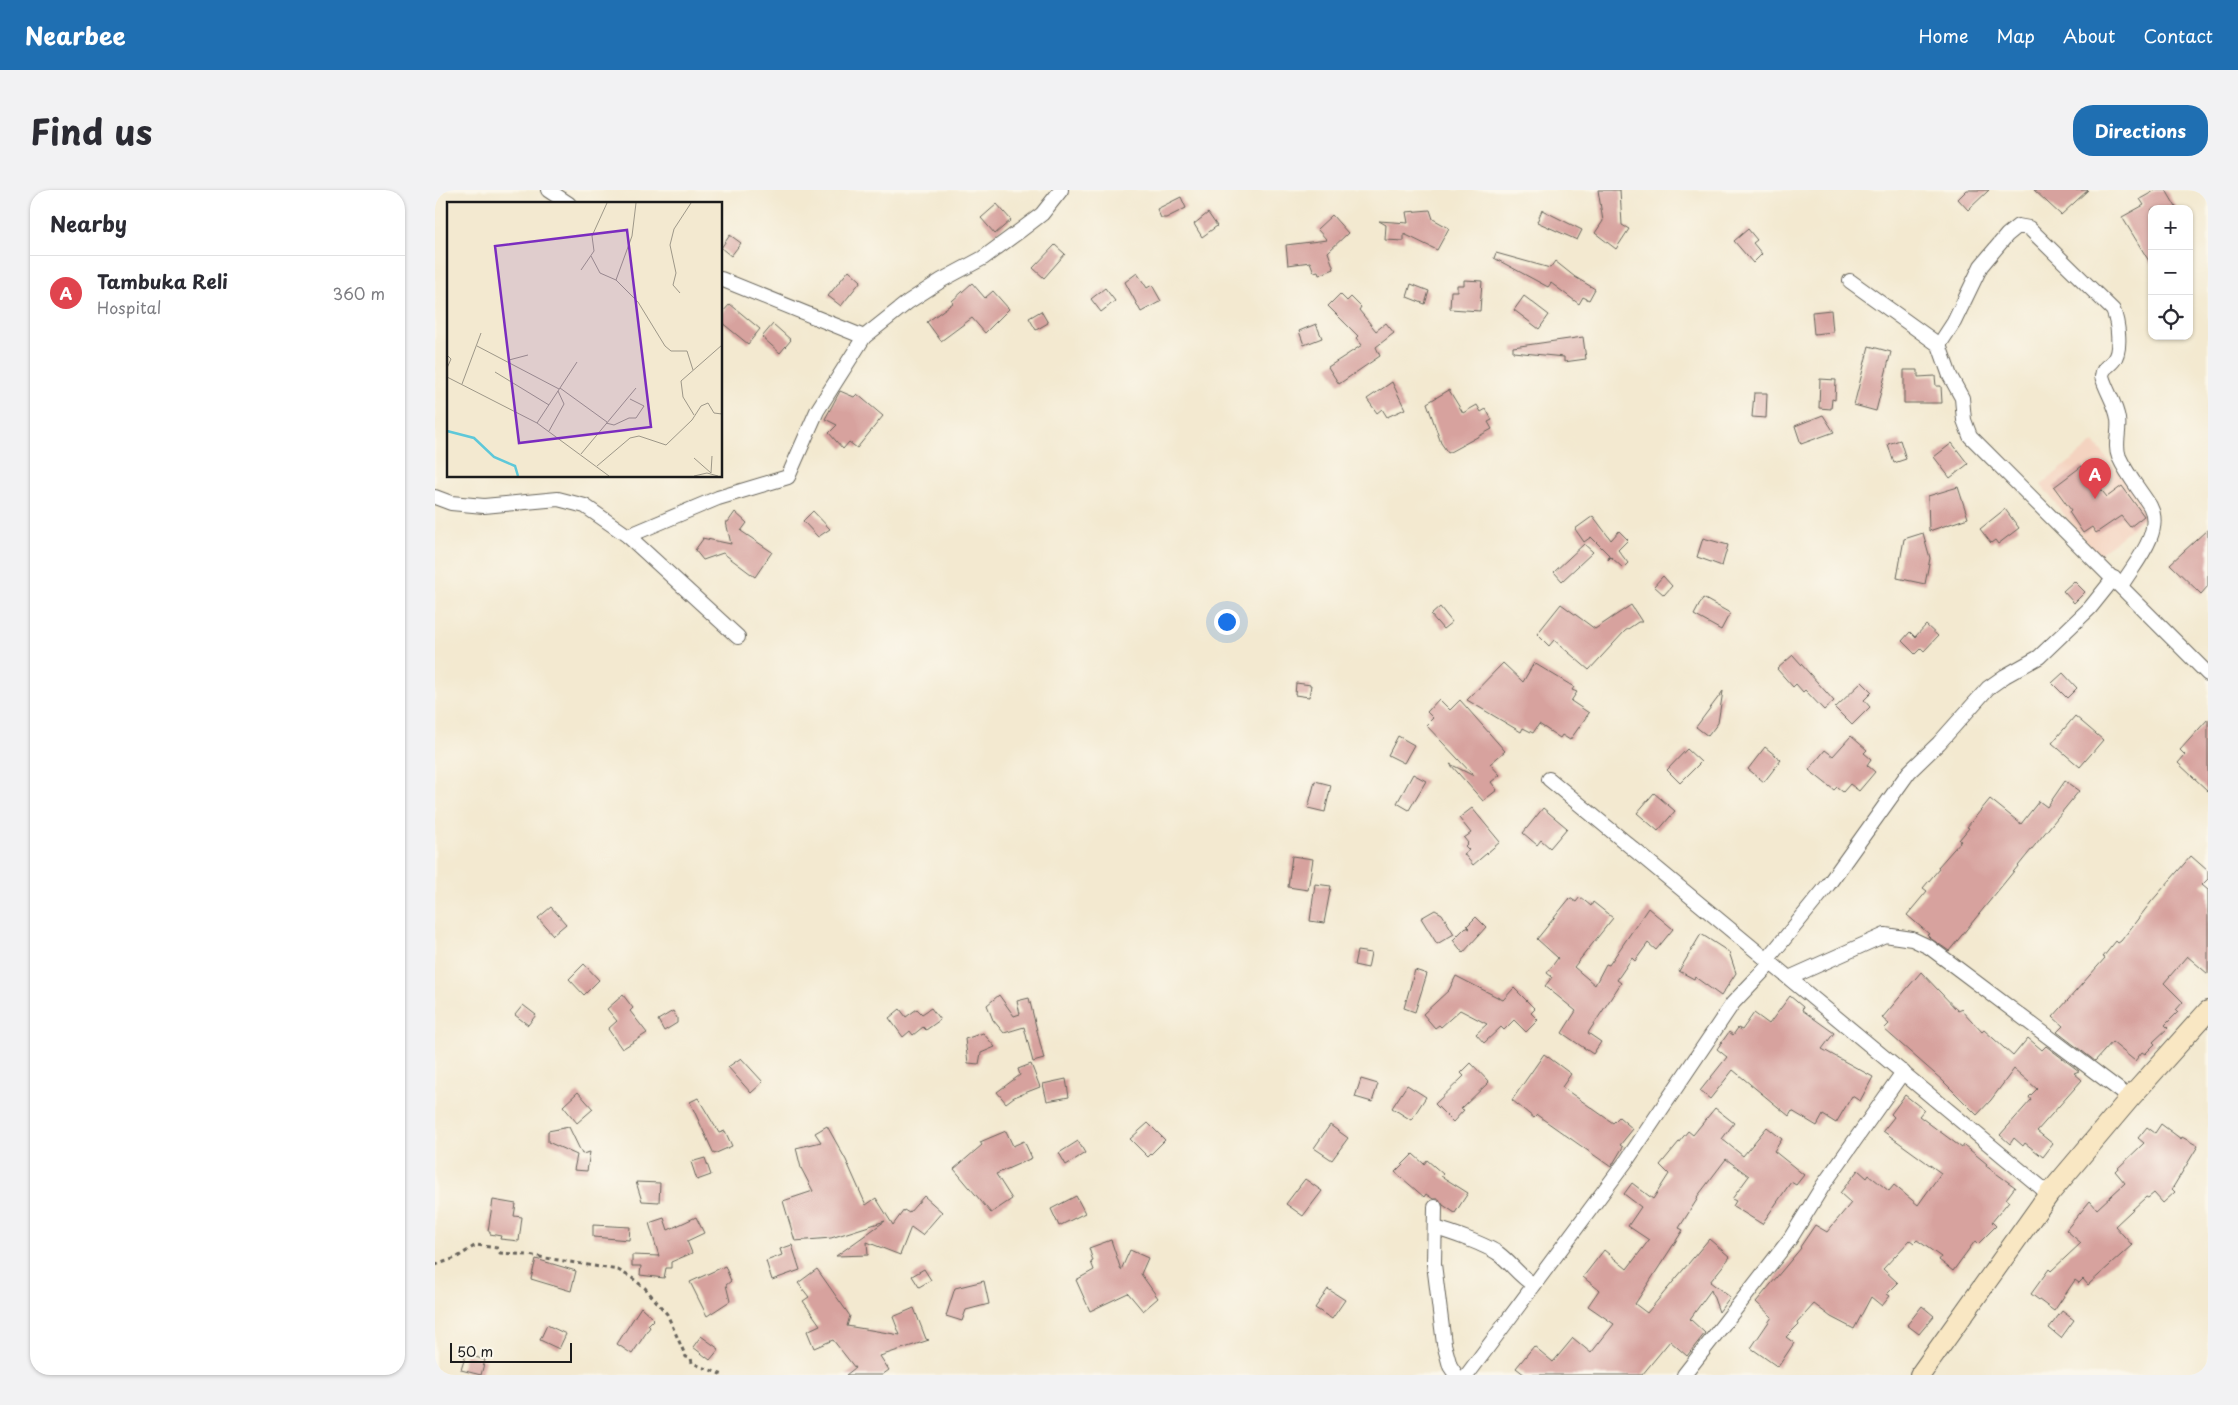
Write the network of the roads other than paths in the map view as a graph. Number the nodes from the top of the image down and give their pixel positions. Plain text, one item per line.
1 (548, 190) edge
2 (1061, 190) edge
3 (566, 202) edge
4 (723, 280) edge
5 (1850, 281) dead end
6 (863, 337) junction
7 (1939, 345) junction
8 (435, 497) edge
9 (629, 536) junction
10 (2118, 582) junction
11 (738, 637) dead end
12 (2208, 674) edge
13 (1549, 779) dead end
14 (1769, 961) junction
15 (1789, 978) junction
16 (2208, 1011) edge
17 (1903, 1072) junction
18 (2130, 1098) junction
19 (2049, 1194) junction
20 (1435, 1207) dead end
21 (1435, 1228) junction
22 (1533, 1285) junction
23 (1456, 1375) edge
24 (1467, 1375) edge
25 (1684, 1375) edge
26 (1920, 1375) edge

1 - 3 street
2 - 6 street
4 - 6 street
5 - 7 street
6 - 9 street
7 - 10 street
7 - 10 street
8 - 9 street
9 - 11 street
10 - 12 street
10 - 14 street
13 - 14 street
14 - 15 street
14 - 22 street
15 - 17 street
15 - 18 street
16 - 18 street
17 - 19 street
17 - 25 street
18 - 19 street
19 - 26 street
20 - 21 street
21 - 22 street
21 - 23 street
22 - 24 street

